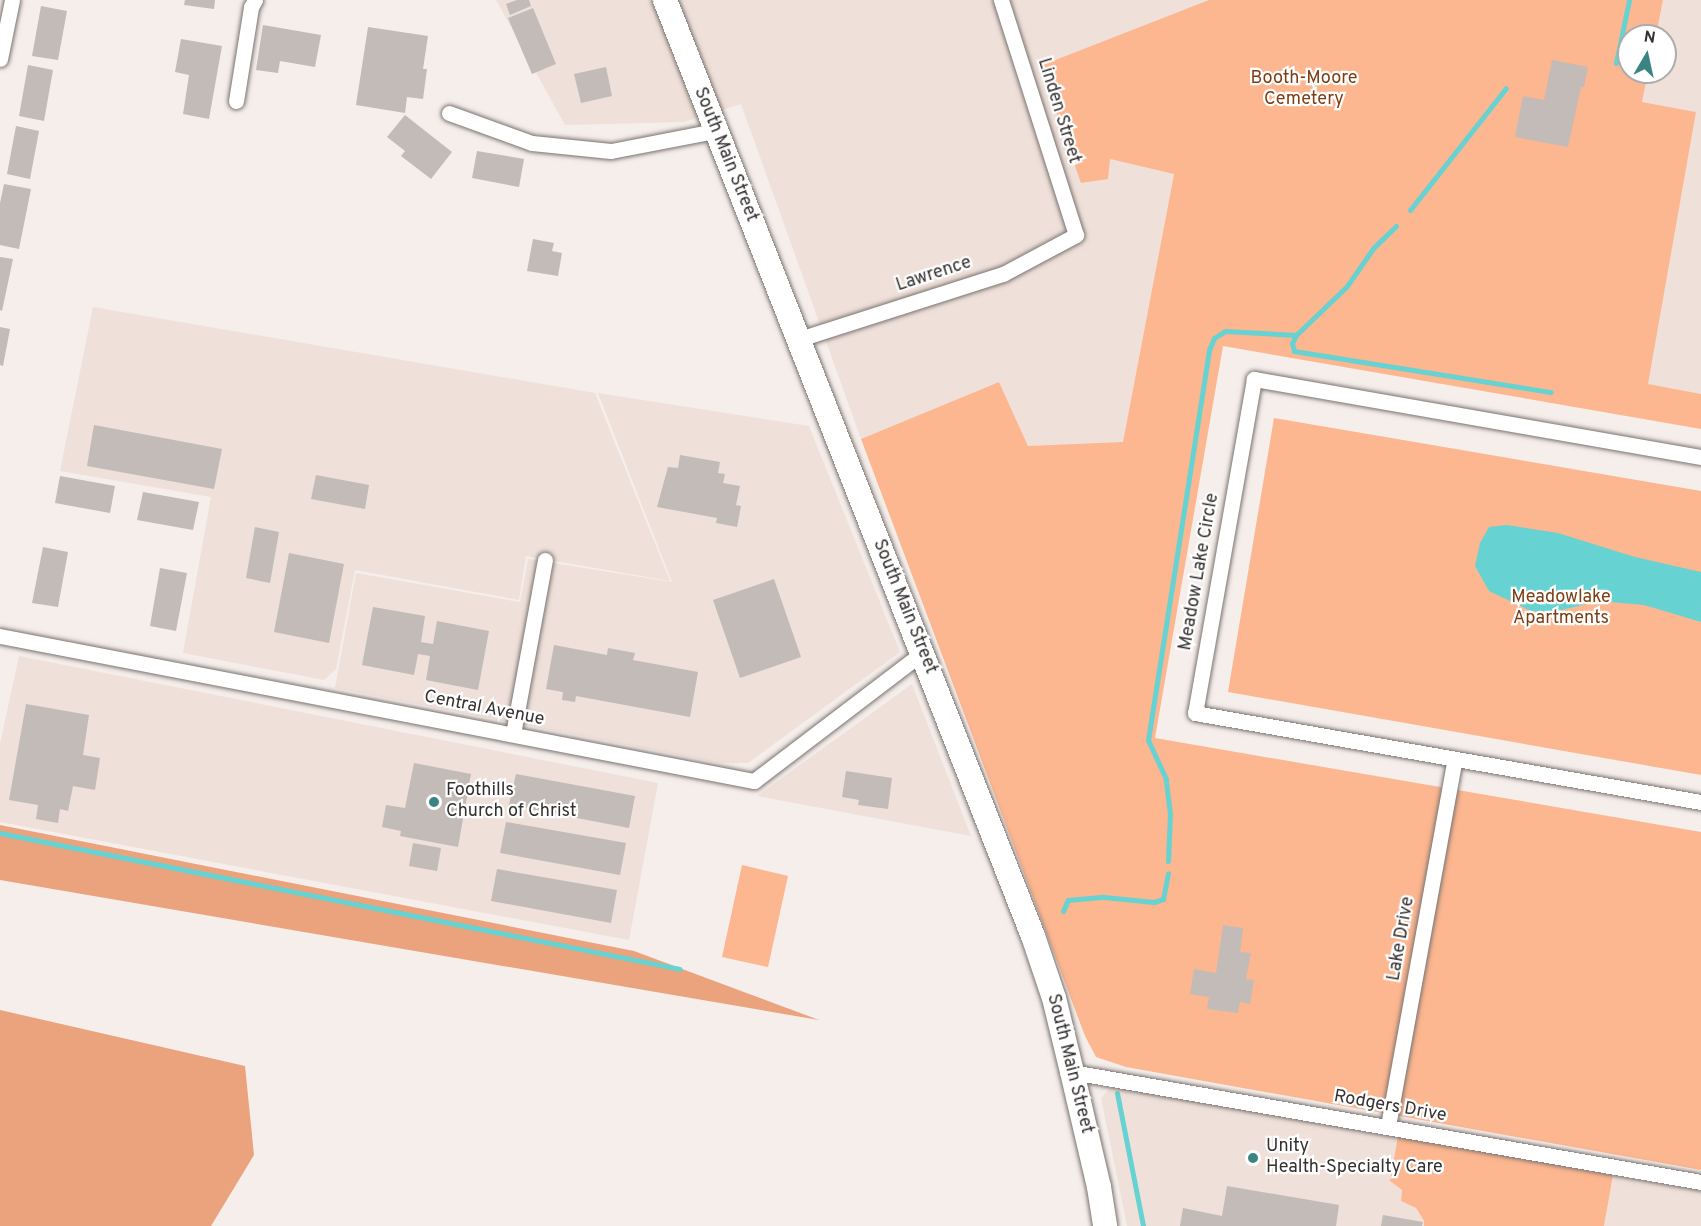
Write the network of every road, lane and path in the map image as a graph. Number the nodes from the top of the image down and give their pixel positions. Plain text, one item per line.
1 (12, 0) edge
2 (255, 0) edge
3 (665, 0) edge
4 (1001, 0) edge
5 (0, 59) edge
6 (236, 101) dead end
7 (449, 113) dead end
8 (715, 131) junction
9 (1076, 235) joint
10 (799, 339) junction
11 (1701, 457) edge
12 (545, 560) dead end
13 (0, 636) edge
14 (922, 653) junction
15 (513, 734) junction
16 (1455, 759) junction
17 (1701, 802) edge
18 (1072, 1072) junction
19 (1388, 1126) junction
20 (1701, 1182) edge
21 (1105, 1226) edge

1 - 5 street
2 - 6 street
3 - 8 main road, South Main Street
4 - 9 street, Linden Street
7 - 8 street
8 - 10 main road, South Main Street
9 - 10 street, Lawrence
10 - 14 main road, South Main Street
11 - 16 street, Meadow Lake Circle
12 - 15 street
13 - 15 street, Central Avenue
14 - 15 street, Central Avenue
14 - 18 main road, South Main Street
16 - 17 street, Meadow Lake Circle
16 - 19 street, Lake Drive
18 - 19 street, Rodgers Drive
18 - 21 main road, South Main Street
19 - 20 street, Rodgers Drive

